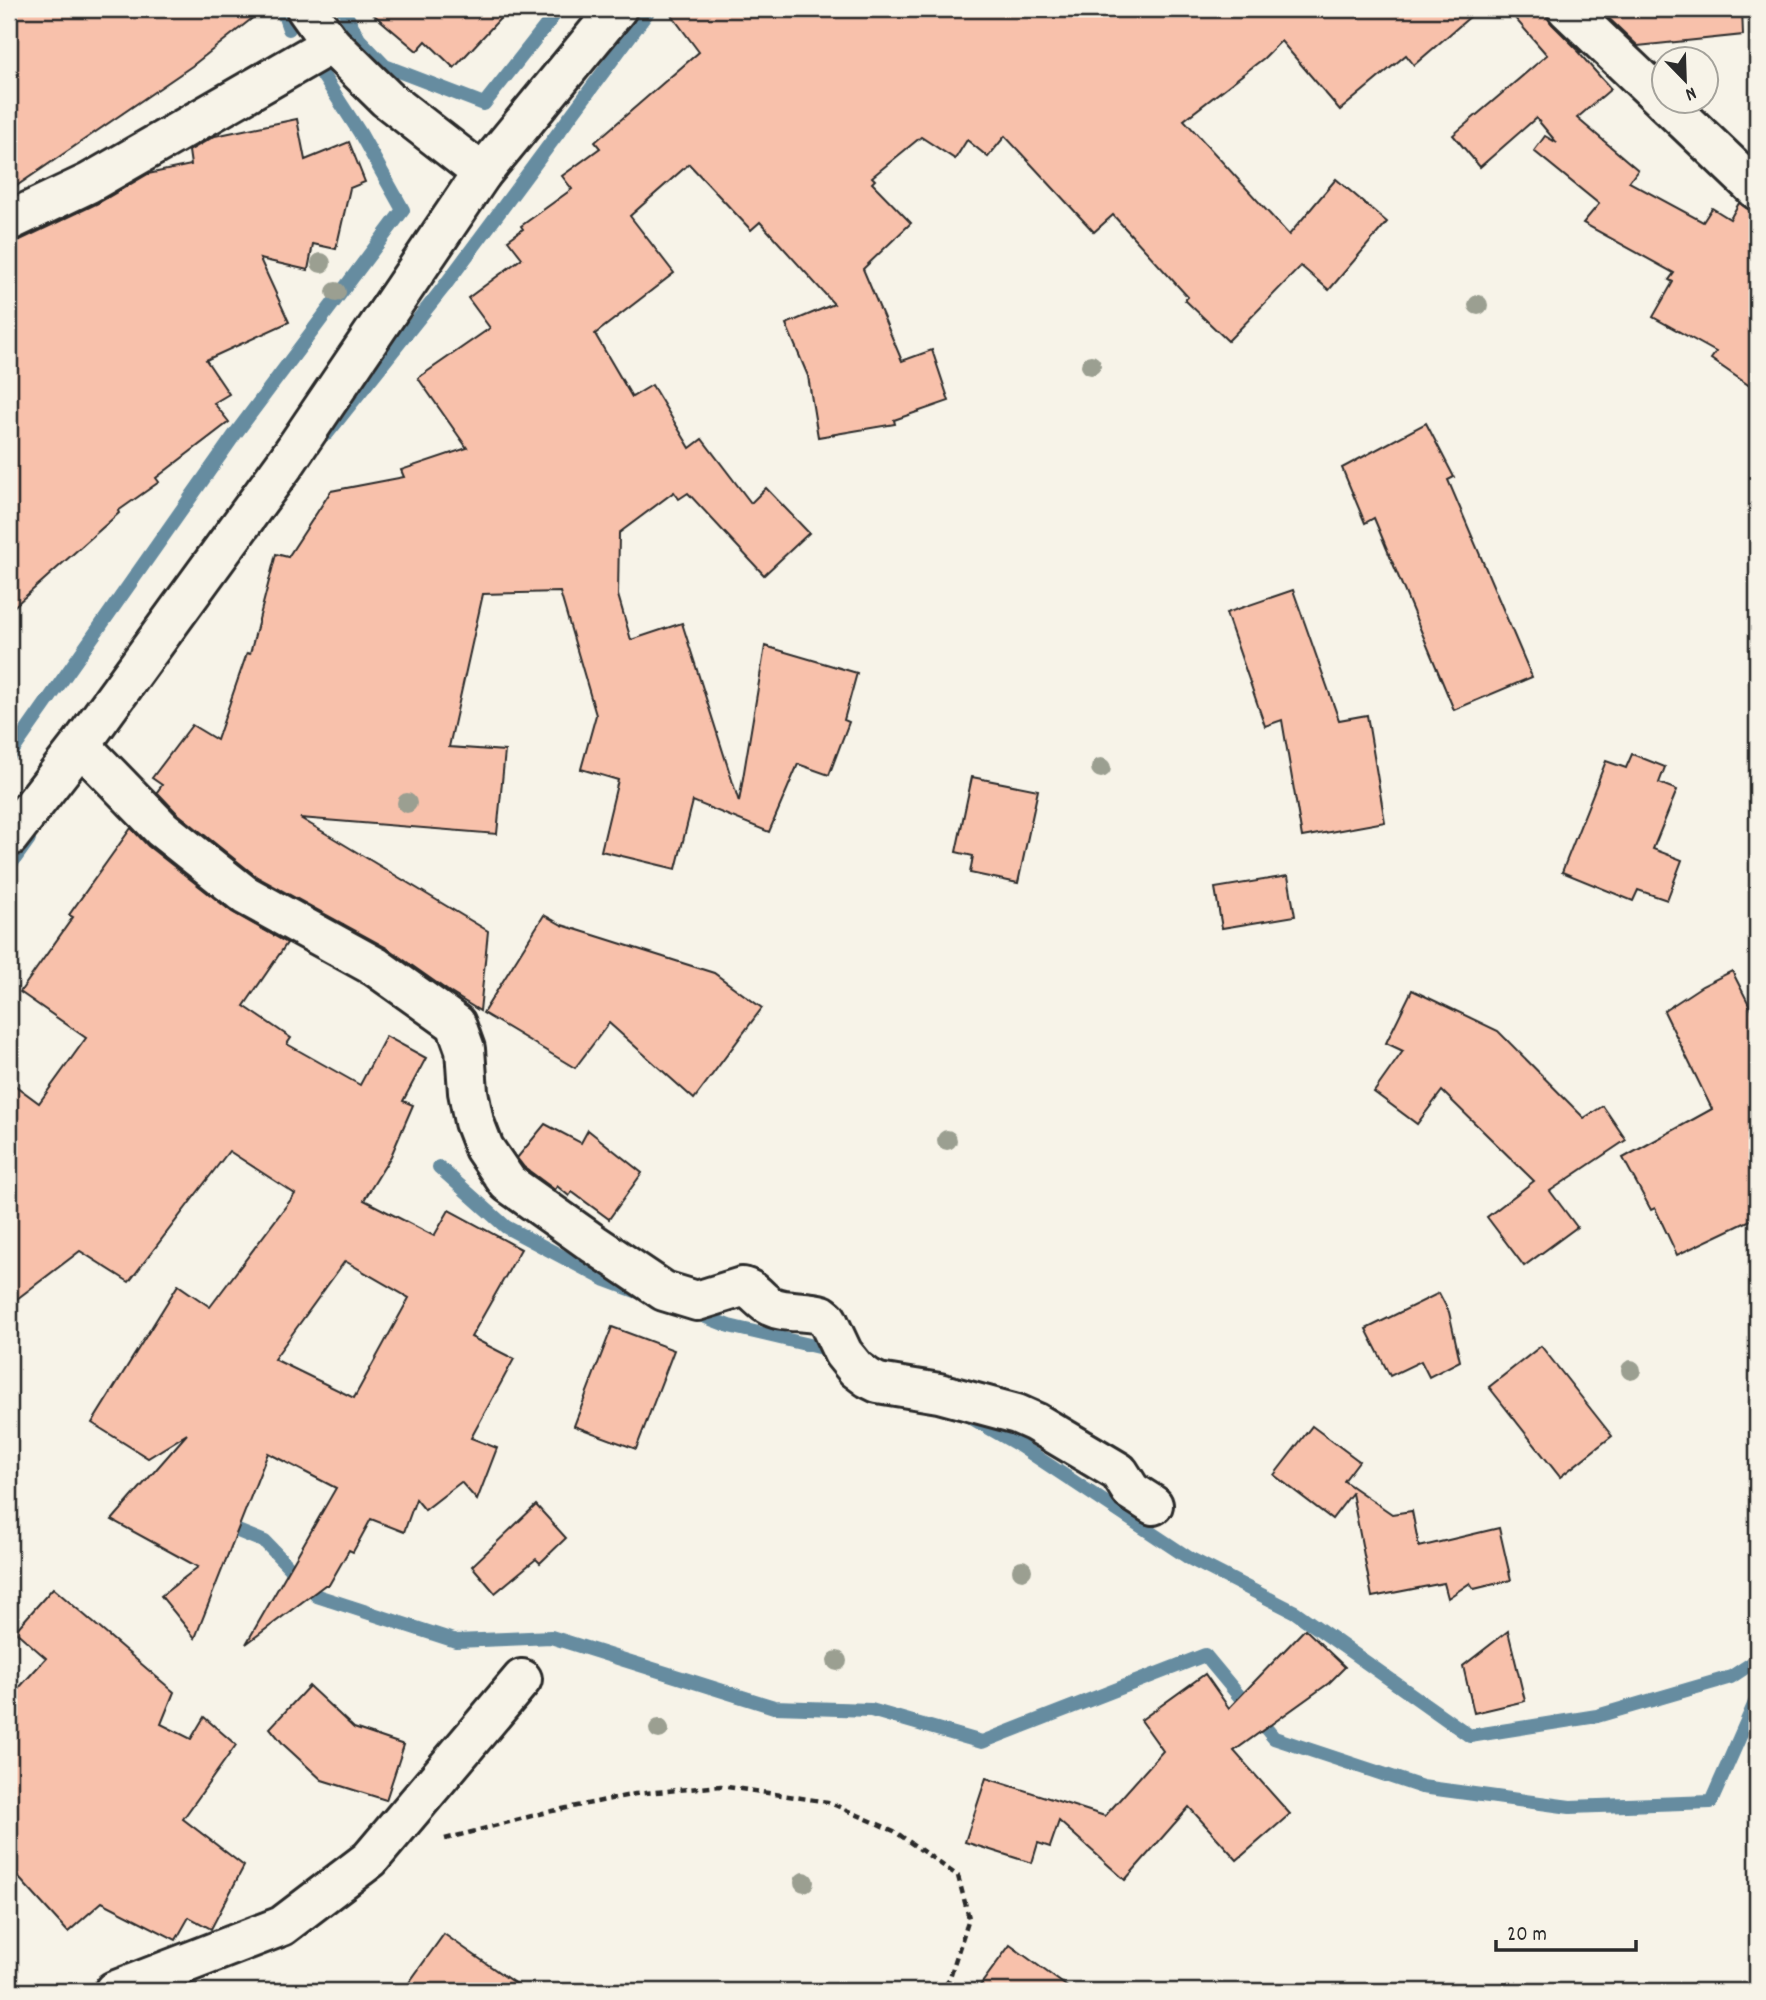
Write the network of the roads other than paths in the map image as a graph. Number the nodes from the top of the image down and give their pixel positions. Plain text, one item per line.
1 (306, 9) edge
2 (617, 9) edge
3 (1567, 9) edge
4 (331, 44) junction
5 (1650, 88) edge
6 (1680, 116) edge
7 (482, 173) junction
8 (1757, 190) edge
9 (9, 220) edge
10 (82, 743) junction
11 (9, 837) edge
12 (1153, 1506) dead end
13 (522, 1679) dead end
14 (114, 1991) edge

1 - 4 street
2 - 7 street
3 - 5 street
4 - 7 street
4 - 9 street
6 - 8 street
7 - 10 street
10 - 11 street
10 - 12 street
13 - 14 street

